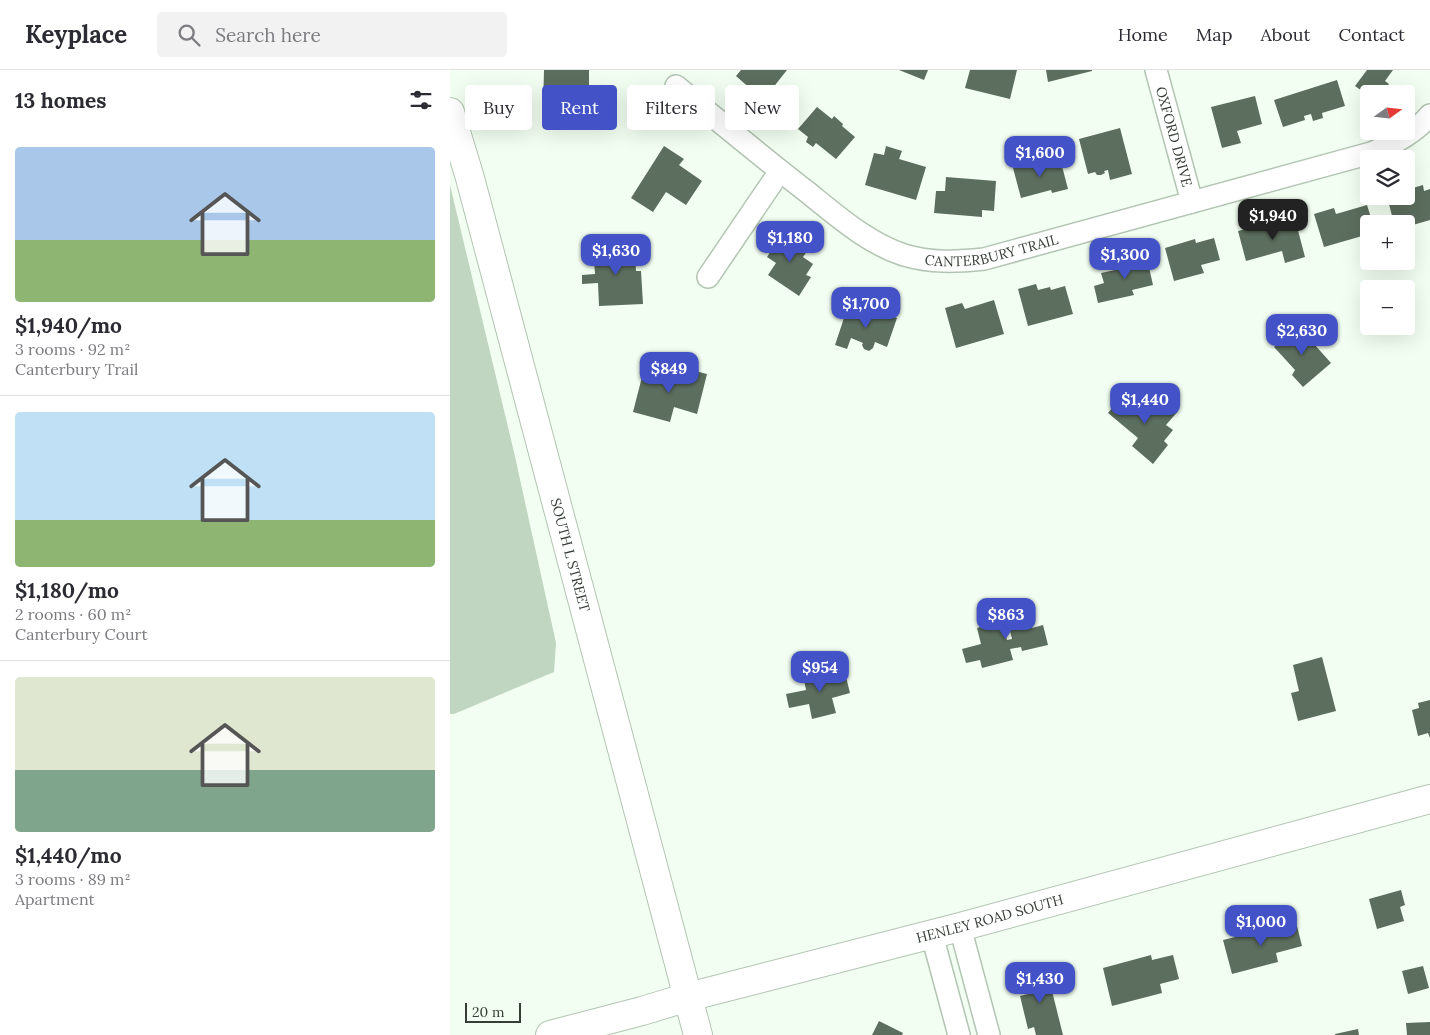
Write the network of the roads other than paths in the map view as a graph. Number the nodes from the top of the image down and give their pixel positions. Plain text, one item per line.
1 (1156, 70) edge
2 (450, 112) edge
3 (1430, 115) edge
4 (715, 118) edge
5 (780, 171) junction
6 (1192, 202) junction
7 (708, 277) dead end
8 (1430, 799) edge
9 (960, 927) junction
10 (932, 935) junction
11 (688, 997) junction
12 (550, 1035) edge
13 (698, 1035) edge
14 (959, 1035) edge
15 (989, 1035) edge

1 - 6 street, OXFORD DRIVE
2 - 11 street, SOUTH L STREET
3 - 6 street, CANTERBURY TRAIL
4 - 5 street, CANTERBURY TRAIL
5 - 6 street, CANTERBURY TRAIL
5 - 7 street
8 - 9 street, HENLEY ROAD SOUTH
9 - 10 street, HENLEY ROAD SOUTH
9 - 15 street
10 - 11 street, HENLEY ROAD SOUTH
10 - 14 street
11 - 12 street, HENLEY ROAD SOUTH
11 - 13 street, SOUTH L STREET

